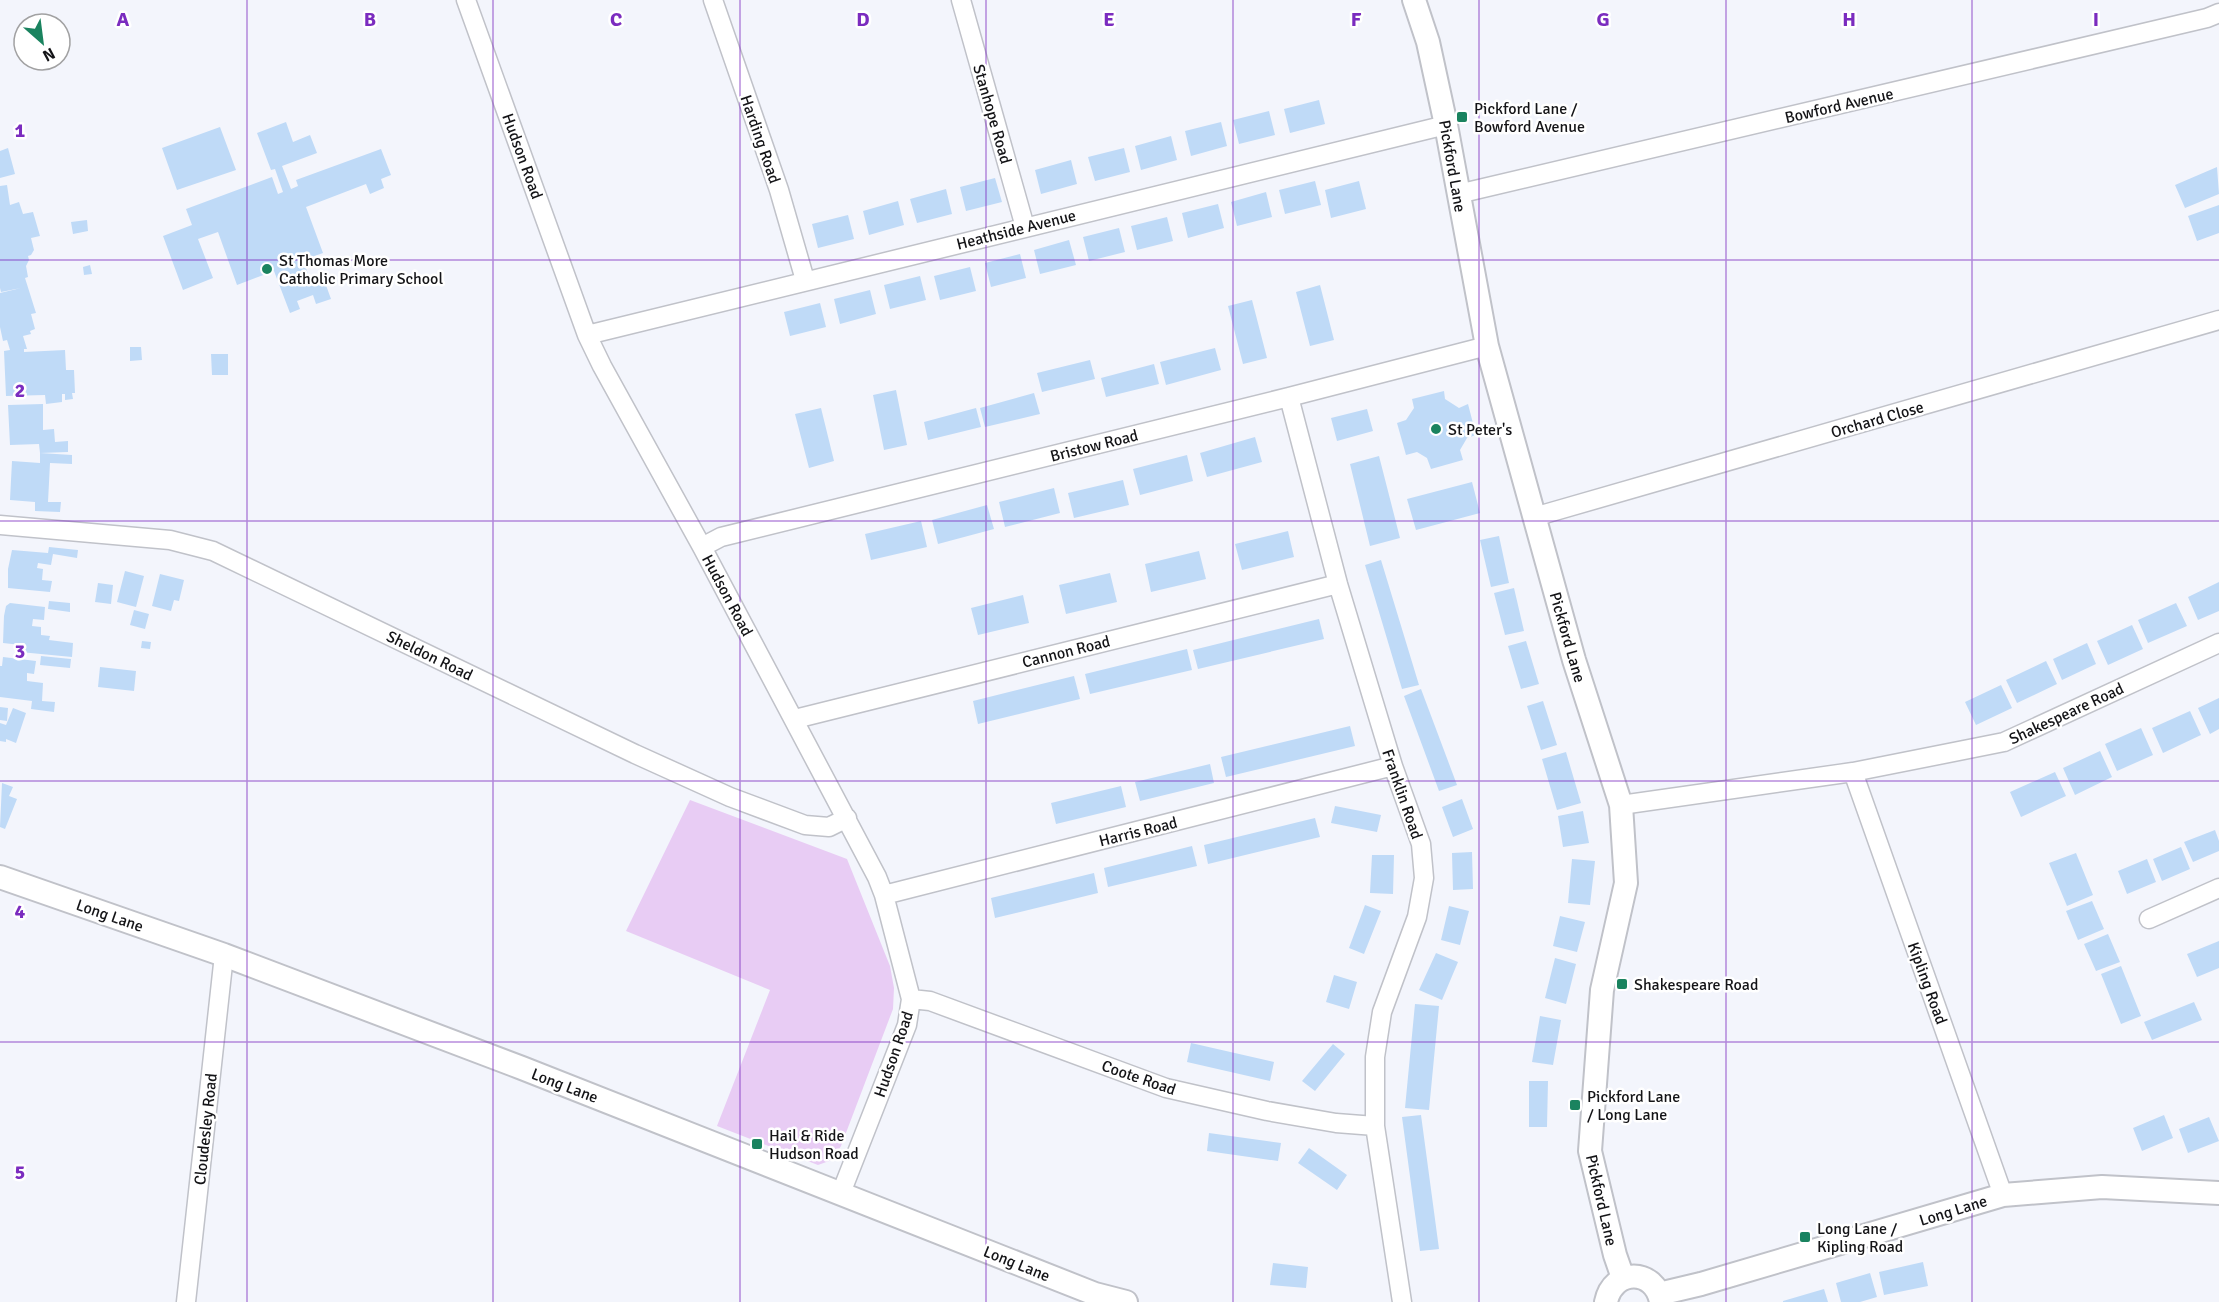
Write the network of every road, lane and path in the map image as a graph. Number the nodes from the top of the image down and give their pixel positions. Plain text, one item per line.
1 (466, 0) edge
2 (713, 0) edge
3 (961, 0) edge
4 (1414, 0) edge
5 (2219, 13) edge
6 (1446, 125) junction
7 (1458, 194) junction
8 (1025, 227) junction
9 (805, 280) junction
10 (2219, 320) edge
11 (587, 335) junction
12 (1486, 346) junction
13 (1289, 397) junction
14 (1534, 517) junction
15 (0, 525) edge
16 (702, 547) junction
17 (1338, 584) junction
18 (2219, 643) edge
19 (795, 719) junction
20 (1393, 766) junction
21 (1853, 772) junction
22 (1621, 805) junction
23 (847, 818) junction
24 (0, 877) edge
25 (2219, 888) edge
26 (884, 895) junction
27 (2149, 919) dead end
28 (224, 955) junction
29 (911, 999) junction
30 (1375, 1126) junction
31 (841, 1193) junction
32 (2219, 1193) edge
33 (2003, 1195) junction
34 (1623, 1278) junction
35 (1660, 1298) edge
36 (186, 1302) edge
37 (1126, 1302) edge
38 (1402, 1302) edge
39 (1606, 1302) edge

1 - 11 street, Hudson Road
2 - 9 street, Harding Road
3 - 8 street, Stanhope Road
4 - 6 street, Pickford Lane
5 - 7 street, Bowford Avenue
6 - 7 street, Pickford Lane
6 - 8 street, Heathside Avenue
7 - 12 street, Pickford Lane
8 - 9 street, Heathside Avenue
9 - 11 street, Heathside Avenue
10 - 14 street, Orchard Close
11 - 16 street, Hudson Road
12 - 13 street, Bristow Road
12 - 14 street, Pickford Lane
13 - 16 street, Bristow Road
13 - 17 street, Franklin Road
14 - 22 street, Pickford Lane
15 - 23 street, Sheldon Road
16 - 19 street, Hudson Road
17 - 19 street, Cannon Road
17 - 20 street, Franklin Road
18 - 21 street, Shakespeare Road
19 - 23 street, Hudson Road
20 - 26 street, Harris Road
20 - 30 street, Franklin Road
21 - 22 street, Shakespeare Road
21 - 33 street, Kipling Road
22 - 34 street, Pickford Lane
23 - 26 street, Hudson Road
24 - 28 street, Long Lane
25 - 27 street
26 - 29 street, Hudson Road
28 - 31 street, Long Lane
28 - 36 street, Cloudesley Road
29 - 30 street, Coote Road
29 - 31 street, Hudson Road
30 - 38 street, Franklin Road
31 - 37 street, Long Lane
32 - 33 street, Long Lane
33 - 35 street, Long Lane
34 - 35 street, Long Lane
34 - 39 street

